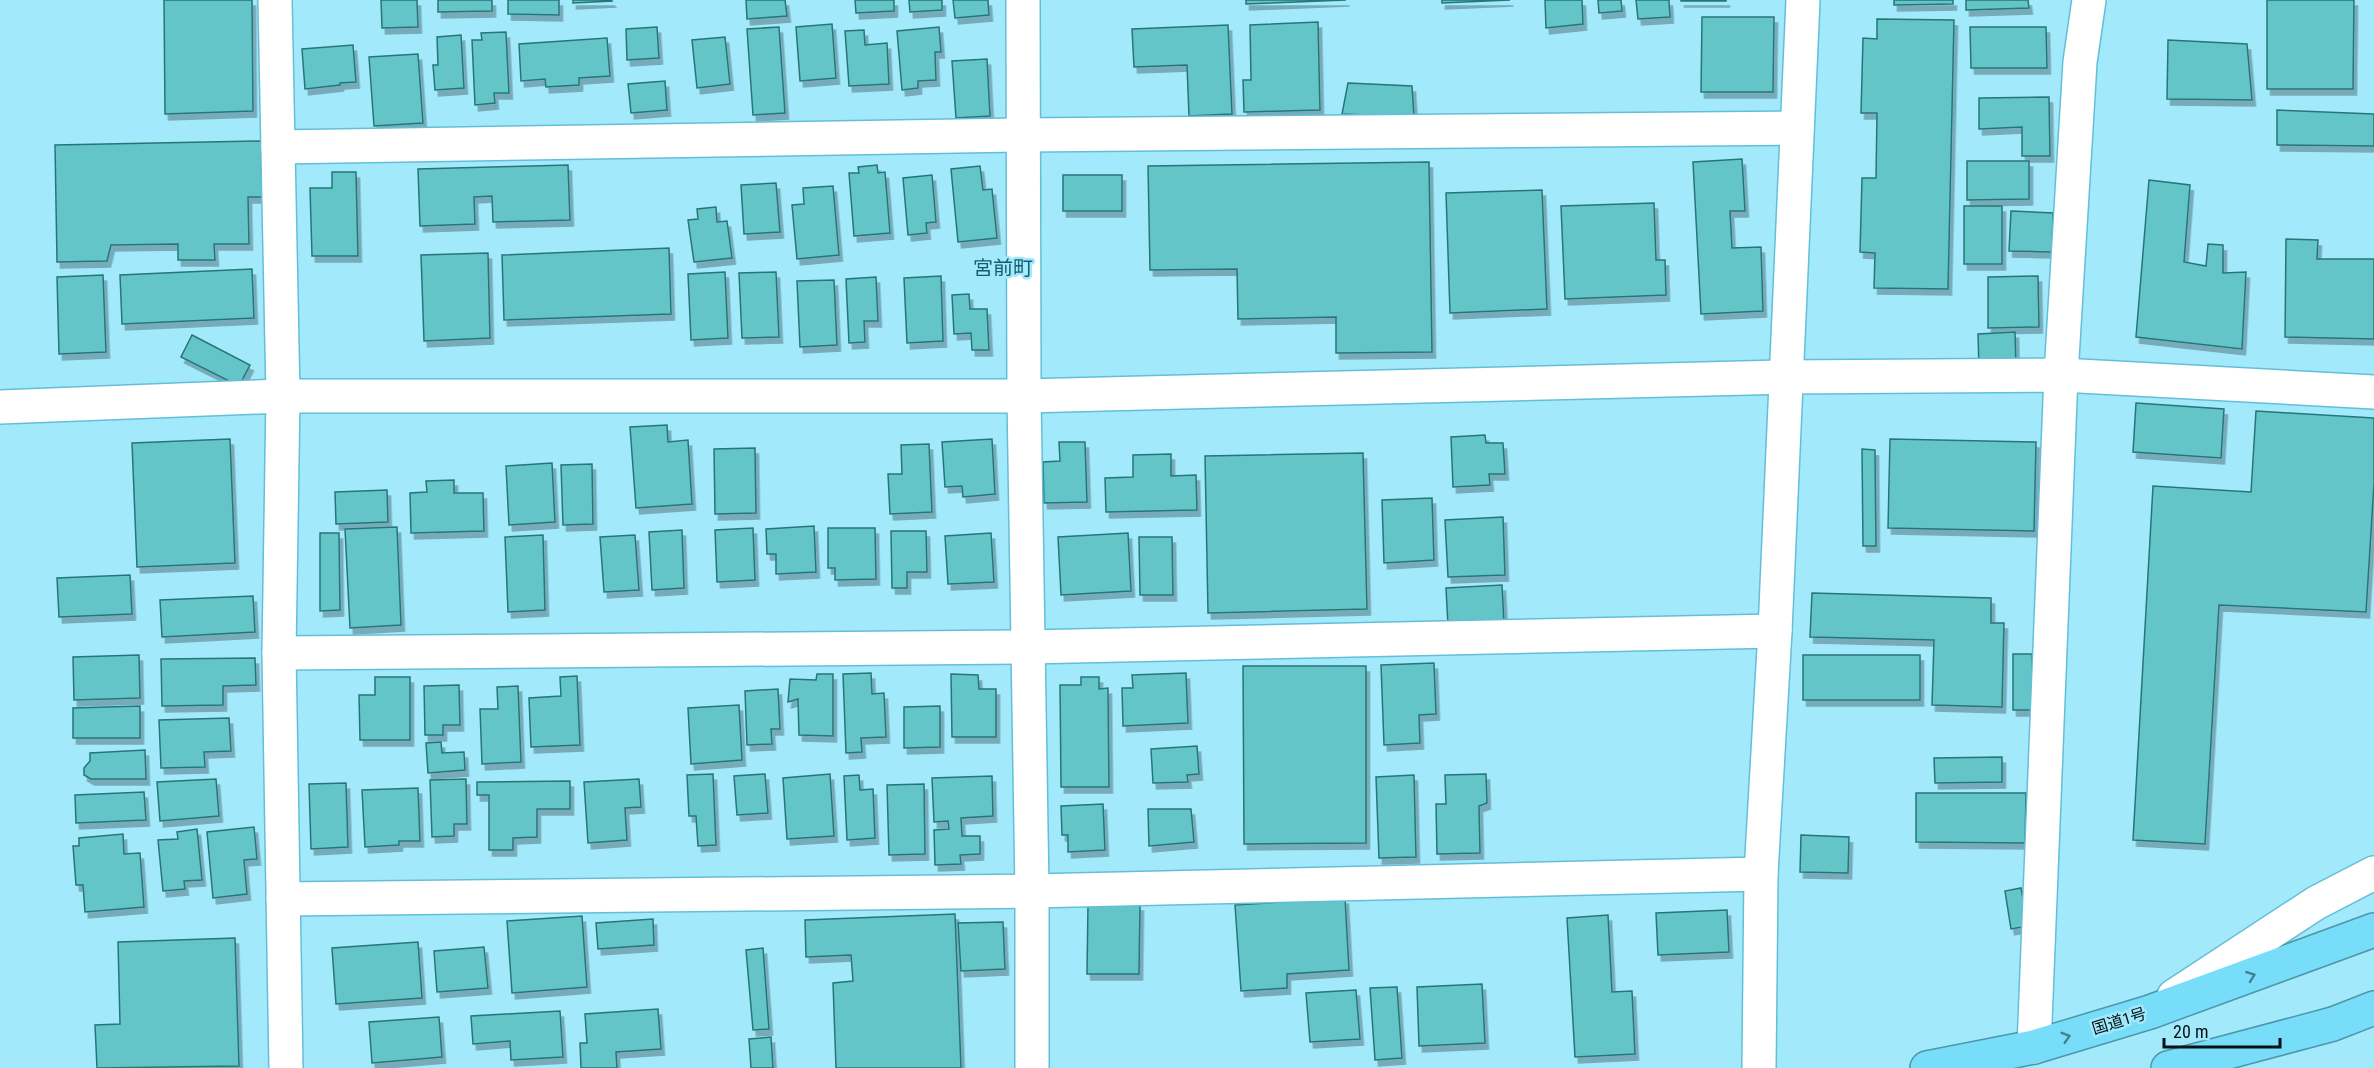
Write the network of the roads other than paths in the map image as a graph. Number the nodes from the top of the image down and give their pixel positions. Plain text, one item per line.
1 (275, 0) edge
2 (1023, 0) edge
3 (1803, 0) edge
4 (2089, 0) edge
5 (1797, 128) junction
6 (1023, 135) junction
7 (278, 147) junction
8 (2061, 375) junction
9 (1785, 377) junction
10 (2374, 392) edge
11 (282, 396) junction
12 (1024, 396) junction
13 (0, 407) edge
14 (1775, 631) junction
15 (1027, 646) junction
16 (279, 653) junction
17 (2374, 873) edge
18 (1761, 874) junction
19 (1032, 891) junction
20 (283, 900) junction
21 (2374, 930) edge
22 (2374, 1008) edge
23 (2150, 1012) junction
24 (2034, 1047) junction
25 (286, 1068) edge
26 (1032, 1068) edge
27 (1759, 1068) edge
28 (1927, 1068) edge
29 (2168, 1068) edge

1 - 7 street
2 - 6 street
3 - 5 street
4 - 8 street
5 - 6 street
5 - 9 street
6 - 7 street
6 - 12 street
7 - 11 street
8 - 9 street
8 - 10 street
8 - 24 street
9 - 12 street
9 - 14 street
11 - 12 street
11 - 13 street
11 - 16 street
12 - 15 street
14 - 15 street
14 - 18 street
15 - 16 street
15 - 19 street
16 - 20 street
17 - 23 street
18 - 19 street
18 - 27 street
19 - 20 street
19 - 26 street
20 - 25 street
23 -> 21 highway, 国道1号
22 - 29 highway
24 -> 23 highway, 国道1号
24 - 28 highway, 国道1号

